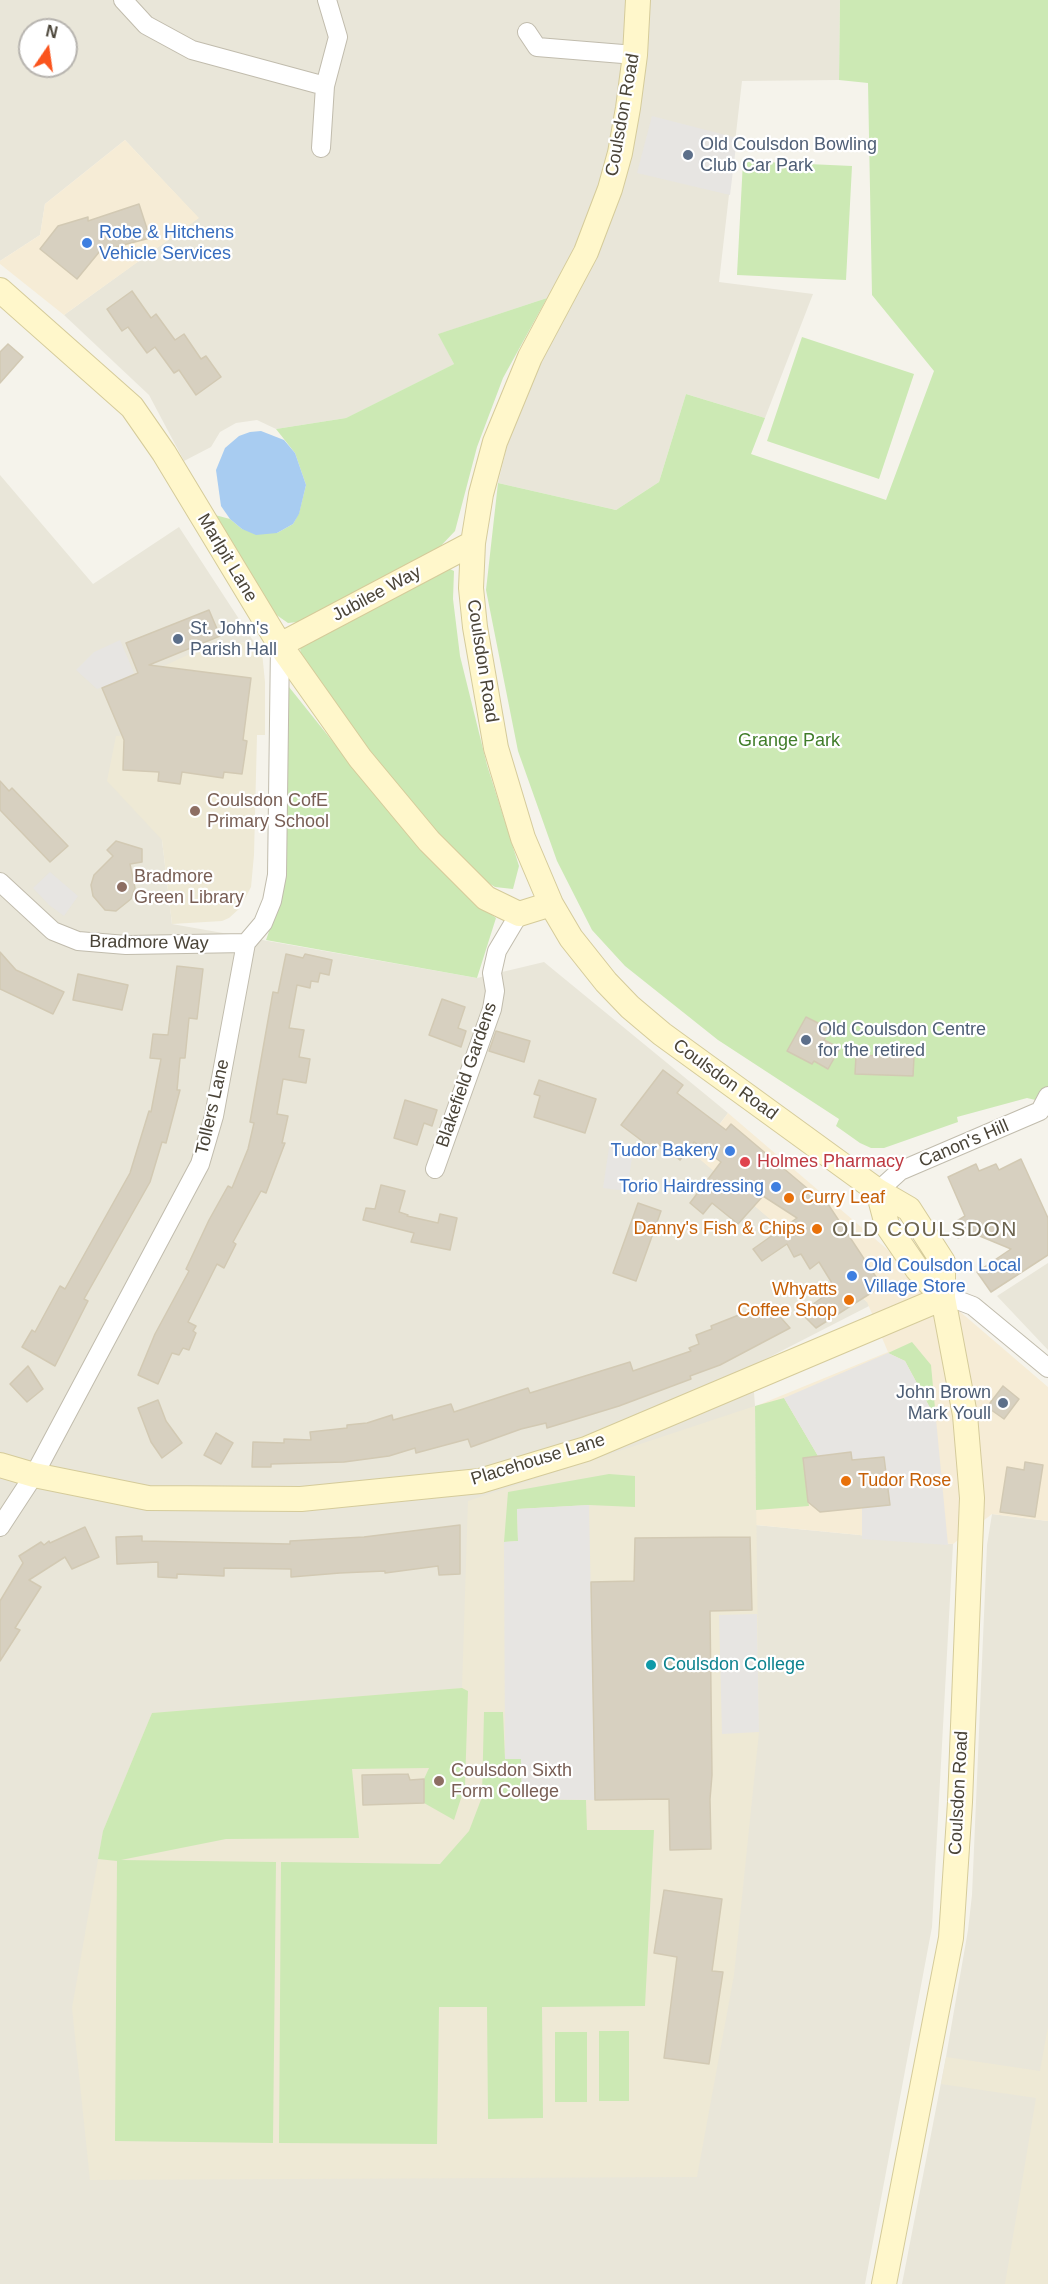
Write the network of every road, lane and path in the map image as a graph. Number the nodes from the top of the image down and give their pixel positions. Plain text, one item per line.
1 (123, 0) edge
2 (327, 0) edge
3 (638, 0) edge
4 (527, 32) dead end
5 (635, 55) junction
6 (325, 86) junction
7 (321, 148) dead end
8 (0, 290) edge
9 (473, 543) junction
10 (280, 645) junction
11 (0, 882) edge
12 (551, 904) junction
13 (519, 914) junction
14 (246, 943) junction
15 (1048, 1096) edge
16 (435, 1170) dead end
17 (878, 1191) junction
18 (944, 1298) junction
19 (1048, 1368) edge
20 (0, 1465) edge
21 (34, 1475) junction
22 (0, 1527) edge
23 (884, 2284) edge

1 - 6 street
2 - 6 street
3 - 5 main road, Coulsdon Road
4 - 5 street
5 - 9 main road, Coulsdon Road
6 - 7 street
8 - 10 main road, Marlpit Lane
9 - 10 main road, Jubilee Way
9 - 12 main road, Coulsdon Road
10 - 13 main road, Marlpit Lane
10 - 14 street, Tollers Lane
11 - 14 street, Bradmore Way
12 - 13 main road
12 - 17 main road, Coulsdon Road
13 - 16 street, Blakefield Gardens
14 - 21 street, Tollers Lane
15 - 17 street, Canon's Hill
17 - 18 main road, Coulsdon Road
18 - 19 street
18 - 21 main road, Placehouse Lane
18 - 23 main road, Coulsdon Road
20 - 21 main road, Placehouse Lane
21 - 22 street, Tollers Lane

